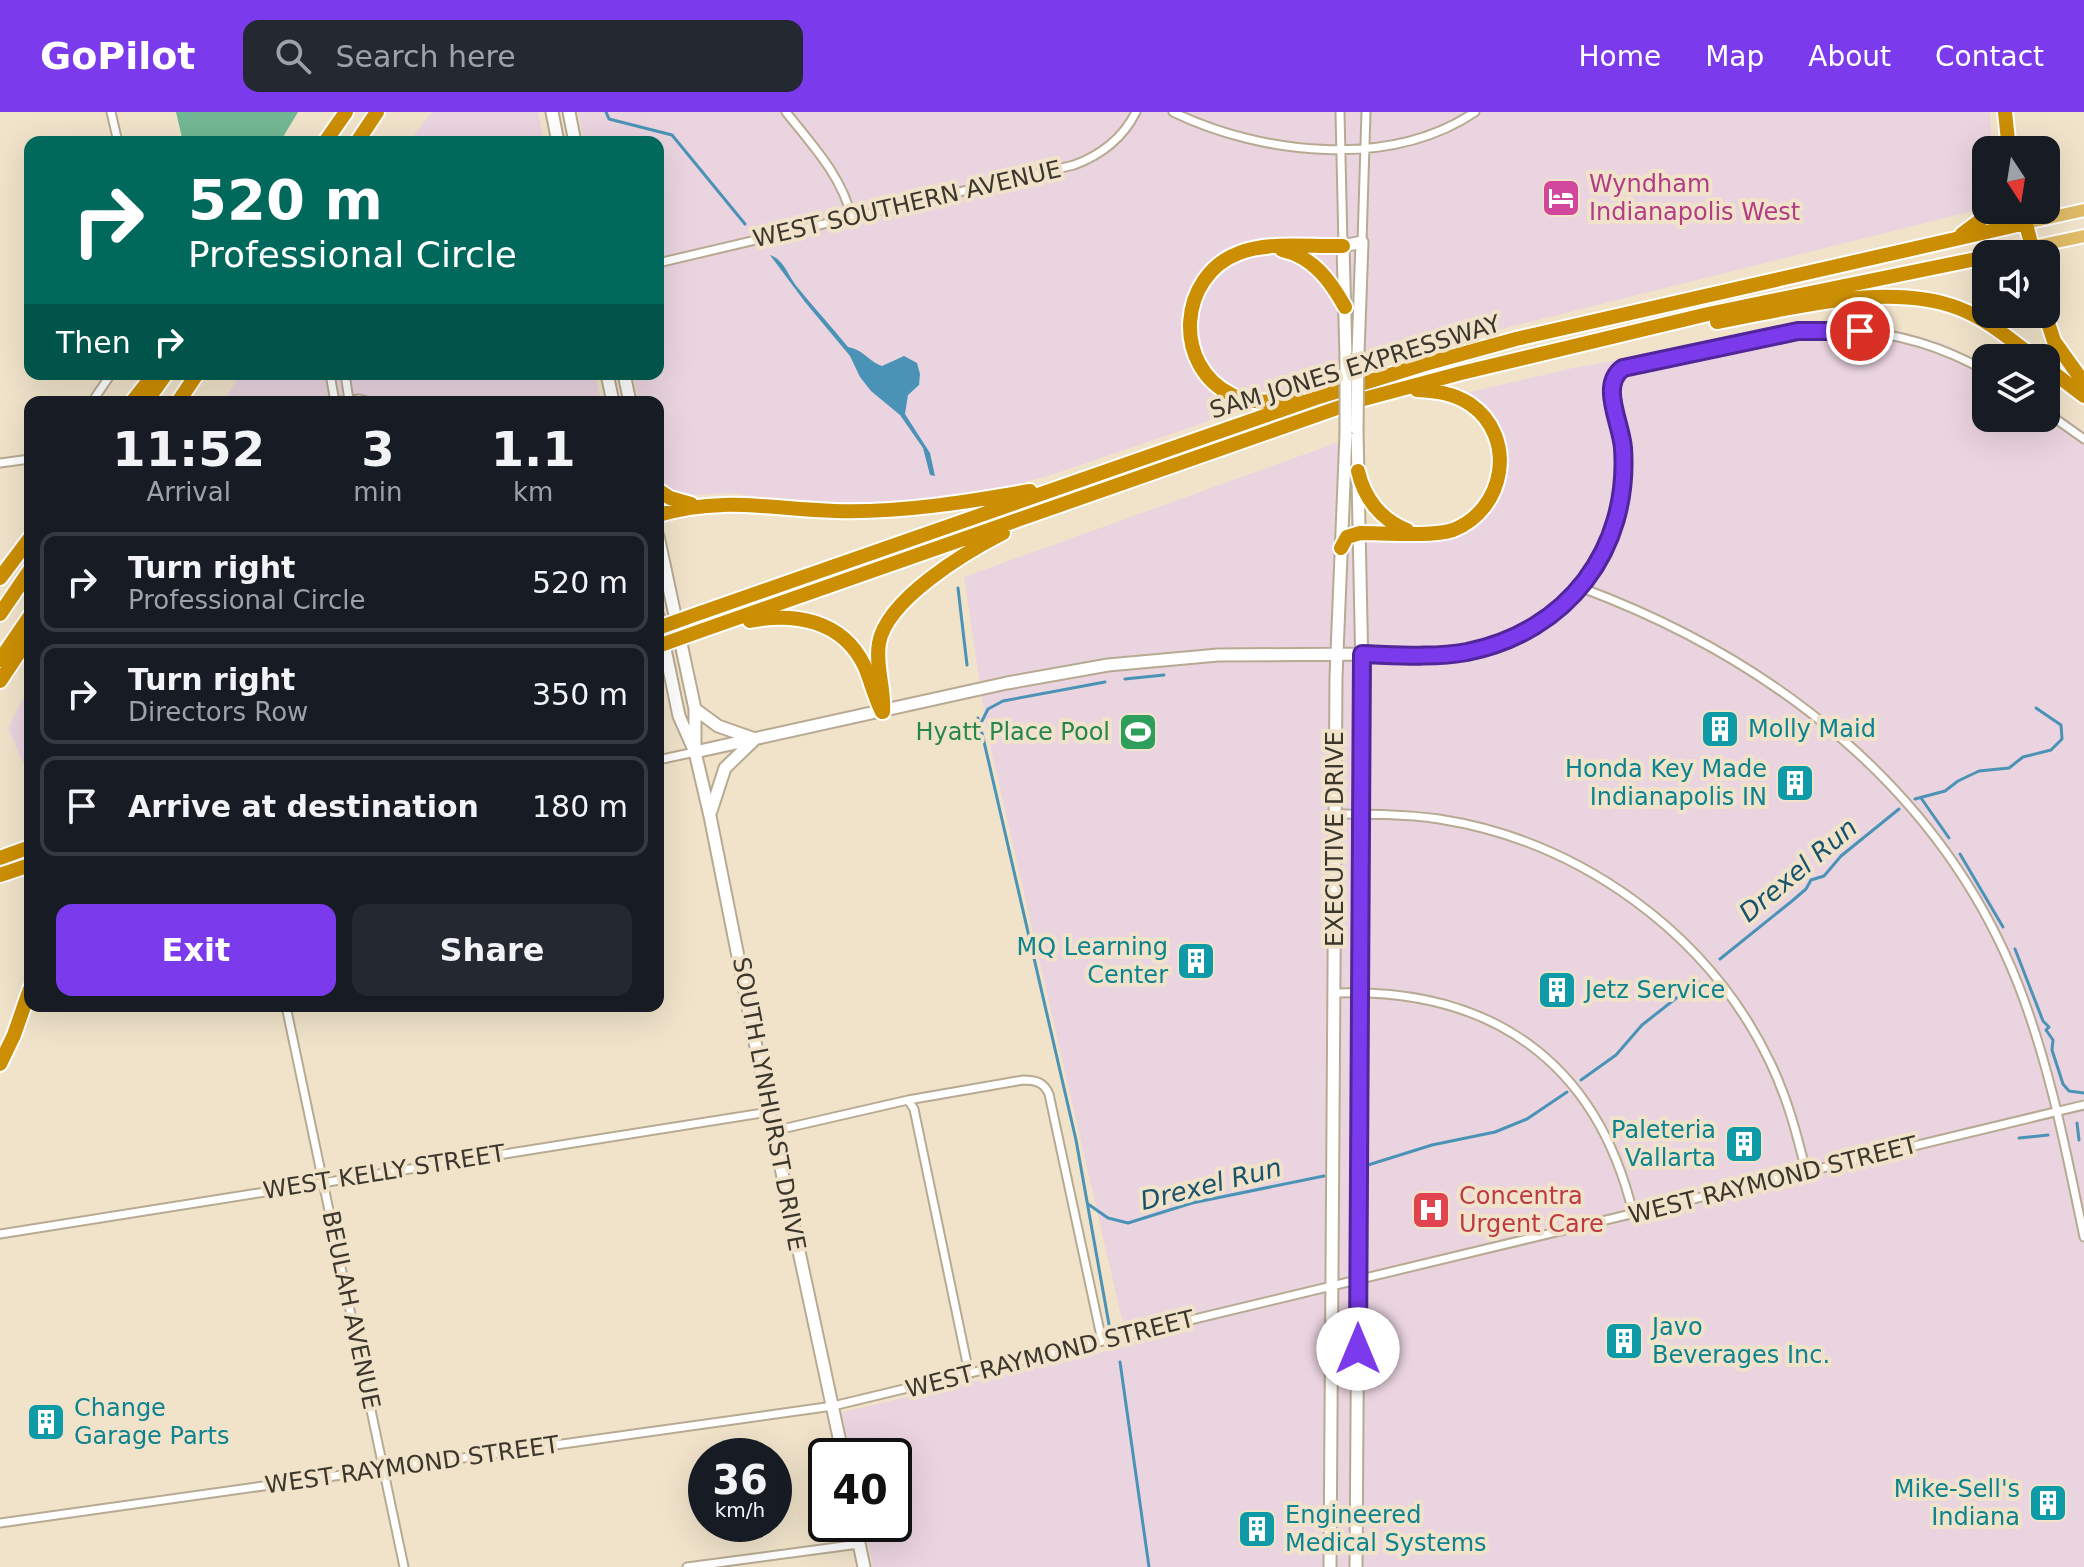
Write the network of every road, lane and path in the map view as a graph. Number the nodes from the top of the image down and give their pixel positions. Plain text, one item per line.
1 (111, 112) edge
2 (346, 112) edge
3 (377, 112) edge
4 (552, 112) edge
5 (569, 112) edge
6 (786, 112) edge
7 (1136, 112) edge
8 (1173, 112) edge
9 (1340, 112) edge
10 (1366, 112) edge
11 (1475, 112) edge
12 (2005, 112) edge
13 (117, 136) edge
14 (329, 136) edge
15 (361, 136) edge
16 (557, 136) edge
17 (574, 136) edge
18 (2008, 136) edge
19 (1365, 148) junction
20 (1341, 149) junction
21 (2084, 210) edge
22 (2060, 213) edge
23 (852, 218) junction
24 (1975, 224) edge
25 (2002, 224) edge
26 (2084, 236) edge
27 (1953, 240) junction
28 (1362, 242) junction
29 (2060, 243) edge
30 (1343, 246) junction
31 (1270, 247) junction
32 (1972, 260) edge
33 (664, 262) edge
34 (1345, 307) junction
35 (2050, 328) edge
36 (1583, 343) junction
37 (2016, 344) edge
38 (1352, 355) junction
39 (1972, 364) edge
40 (2060, 378) edge
41 (149, 380) edge
42 (2084, 383) edge
43 (1404, 389) junction
44 (137, 396) edge
45 (2084, 396) edge
46 (1319, 397) junction
47 (2060, 422) edge
48 (1351, 432) junction
49 (2084, 439) edge
50 (24, 460) edge
51 (0, 463) edge
52 (1358, 471) junction
53 (1074, 483) junction
54 (664, 494) edge
55 (695, 505) junction
56 (1057, 506) junction
57 (664, 513) edge
58 (1415, 532) junction
59 (1360, 533) junction
60 (24, 546) edge
61 (1341, 548) junction
62 (664, 564) edge
63 (0, 578) edge
64 (24, 579) edge
65 (1582, 588) junction
66 (0, 614) edge
67 (24, 625) edge
68 (664, 626) edge
69 (703, 630) junction
70 (664, 644) edge
71 (24, 645) edge
72 (664, 645) edge
73 (1336, 654) junction
74 (1362, 654) junction
75 (0, 660) edge
76 (0, 681) edge
77 (695, 709) junction
78 (883, 712) junction
79 (755, 739) junction
80 (695, 752) junction
81 (664, 759) edge
82 (1335, 814) junction
83 (1362, 814) junction
84 (710, 816) junction
85 (24, 849) edge
86 (0, 858) edge
87 (24, 867) edge
88 (0, 875) edge
89 (1360, 992) junction
90 (1334, 993) junction
91 (24, 1006) edge
92 (287, 1012) edge
93 (0, 1064) edge
94 (908, 1100) junction
95 (2084, 1105) edge
96 (2058, 1111) junction
97 (769, 1112) junction
98 (773, 1131) junction
99 (1806, 1172) junction
100 (323, 1181) junction
101 (1633, 1213) junction
102 (0, 1234) edge
103 (2084, 1237) edge
104 (1358, 1280) junction
105 (1331, 1286) junction
106 (1102, 1341) junction
107 (969, 1373) junction
108 (833, 1406) junction
109 (839, 1438) edge
110 (385, 1469) junction
111 (0, 1523) edge
112 (859, 1544) joint
113 (404, 1567) edge
114 (687, 1567) edge
115 (864, 1567) edge
116 (1330, 1567) edge
117 (1356, 1567) edge

1 - 13 street
2 - 14 highway
3 - 15 highway
4 - 16 street
5 - 17 street
6 - 23 street
7 - 23 street, WEST SOUTHERN AVENUE
8 - 20 street
9 - 20 street, EXECUTIVE DRIVE
10 - 19 street, EXECUTIVE DRIVE
11 - 19 street
12 - 18 highway
19 - 20 street
19 - 28 street, EXECUTIVE DRIVE
20 - 30 street, EXECUTIVE DRIVE
21 - 22 main road, SAM JONES EXPRESSWAY
23 - 33 street, WEST SOUTHERN AVENUE
24 - 27 highway
25 - 27 highway, SAM JONES EXPRESSWAY
26 - 29 main road
27 - 46 highway, SAM JONES EXPRESSWAY
28 - 30 street
28 - 38 street, EXECUTIVE DRIVE
30 - 31 highway
30 - 34 street, EXECUTIVE DRIVE
31 - 34 highway
31 - 46 highway
32 - 36 highway, SAM JONES EXPRESSWAY
34 - 38 street, EXECUTIVE DRIVE
35 - 42 highway
36 - 37 highway
36 - 43 highway, SAM JONES EXPRESSWAY
38 - 48 street, EXECUTIVE DRIVE, bridge
39 - 65 street
40 - 45 highway
41 - 44 highway
43 - 56 highway, SAM JONES EXPRESSWAY
43 - 58 highway
46 - 53 highway, SAM JONES EXPRESSWAY
47 - 49 street
48 - 52 street, EXECUTIVE DRIVE
48 - 61 street, EXECUTIVE DRIVE
50 - 51 street
52 - 58 highway
52 - 59 street, EXECUTIVE DRIVE
53 - 55 highway
53 - 68 highway, SAM JONES EXPRESSWAY, bridge
54 - 55 highway
55 - 57 highway
56 - 69 highway, SAM JONES EXPRESSWAY
56 - 78 highway
58 - 59 highway
59 - 61 highway
59 - 74 street, EXECUTIVE DRIVE
60 - 63 highway
61 - 73 street, EXECUTIVE DRIVE
62 - 77 street, SOUTH LYNHURST DRIVE
64 - 66 highway
65 - 74 street
65 - 96 street
67 - 75 highway
69 - 70 highway, SAM JONES EXPRESSWAY, bridge
69 - 78 highway
71 - 76 highway
72 - 80 street, SOUTH LYNHURST DRIVE
73 - 74 street
73 - 78 street
73 - 82 street, EXECUTIVE DRIVE
74 - 83 street, EXECUTIVE DRIVE
77 - 79 street
77 - 80 street, SOUTH LYNHURST DRIVE
78 - 79 street
79 - 80 street
79 - 84 street
80 - 81 street
80 - 84 street, SOUTH LYNHURST DRIVE
82 - 83 street
82 - 90 street, EXECUTIVE DRIVE
83 - 89 street, EXECUTIVE DRIVE
83 - 99 street
84 - 97 street, SOUTH LYNHURST DRIVE
85 - 86 highway
87 - 88 highway
89 - 90 street
89 - 101 street
89 - 104 street, EXECUTIVE DRIVE
90 - 105 street, EXECUTIVE DRIVE
91 - 93 highway
92 - 100 street, BEULAH AVENUE
94 - 98 street
94 - 106 street
94 - 107 street
95 - 96 street, WEST RAYMOND STREET
96 - 99 street, WEST RAYMOND STREET
96 - 103 street
97 - 98 street, SOUTH LYNHURST DRIVE
97 - 100 street, WEST KELLY STREET
98 - 108 street, SOUTH LYNHURST DRIVE
99 - 101 street, WEST RAYMOND STREET
100 - 102 street, WEST KELLY STREET
100 - 110 street, BEULAH AVENUE
101 - 104 street, WEST RAYMOND STREET
104 - 105 street, WEST RAYMOND STREET
104 - 117 street, EXECUTIVE DRIVE
105 - 106 street, WEST RAYMOND STREET
105 - 116 street, EXECUTIVE DRIVE
106 - 107 street, WEST RAYMOND STREET
107 - 108 street, WEST RAYMOND STREET
108 - 109 street, SOUTH LYNHURST DRIVE
108 - 110 street, WEST RAYMOND STREET
110 - 111 street, WEST RAYMOND STREET
110 - 113 street, BEULAH AVENUE
112 - 114 street
112 - 115 street

